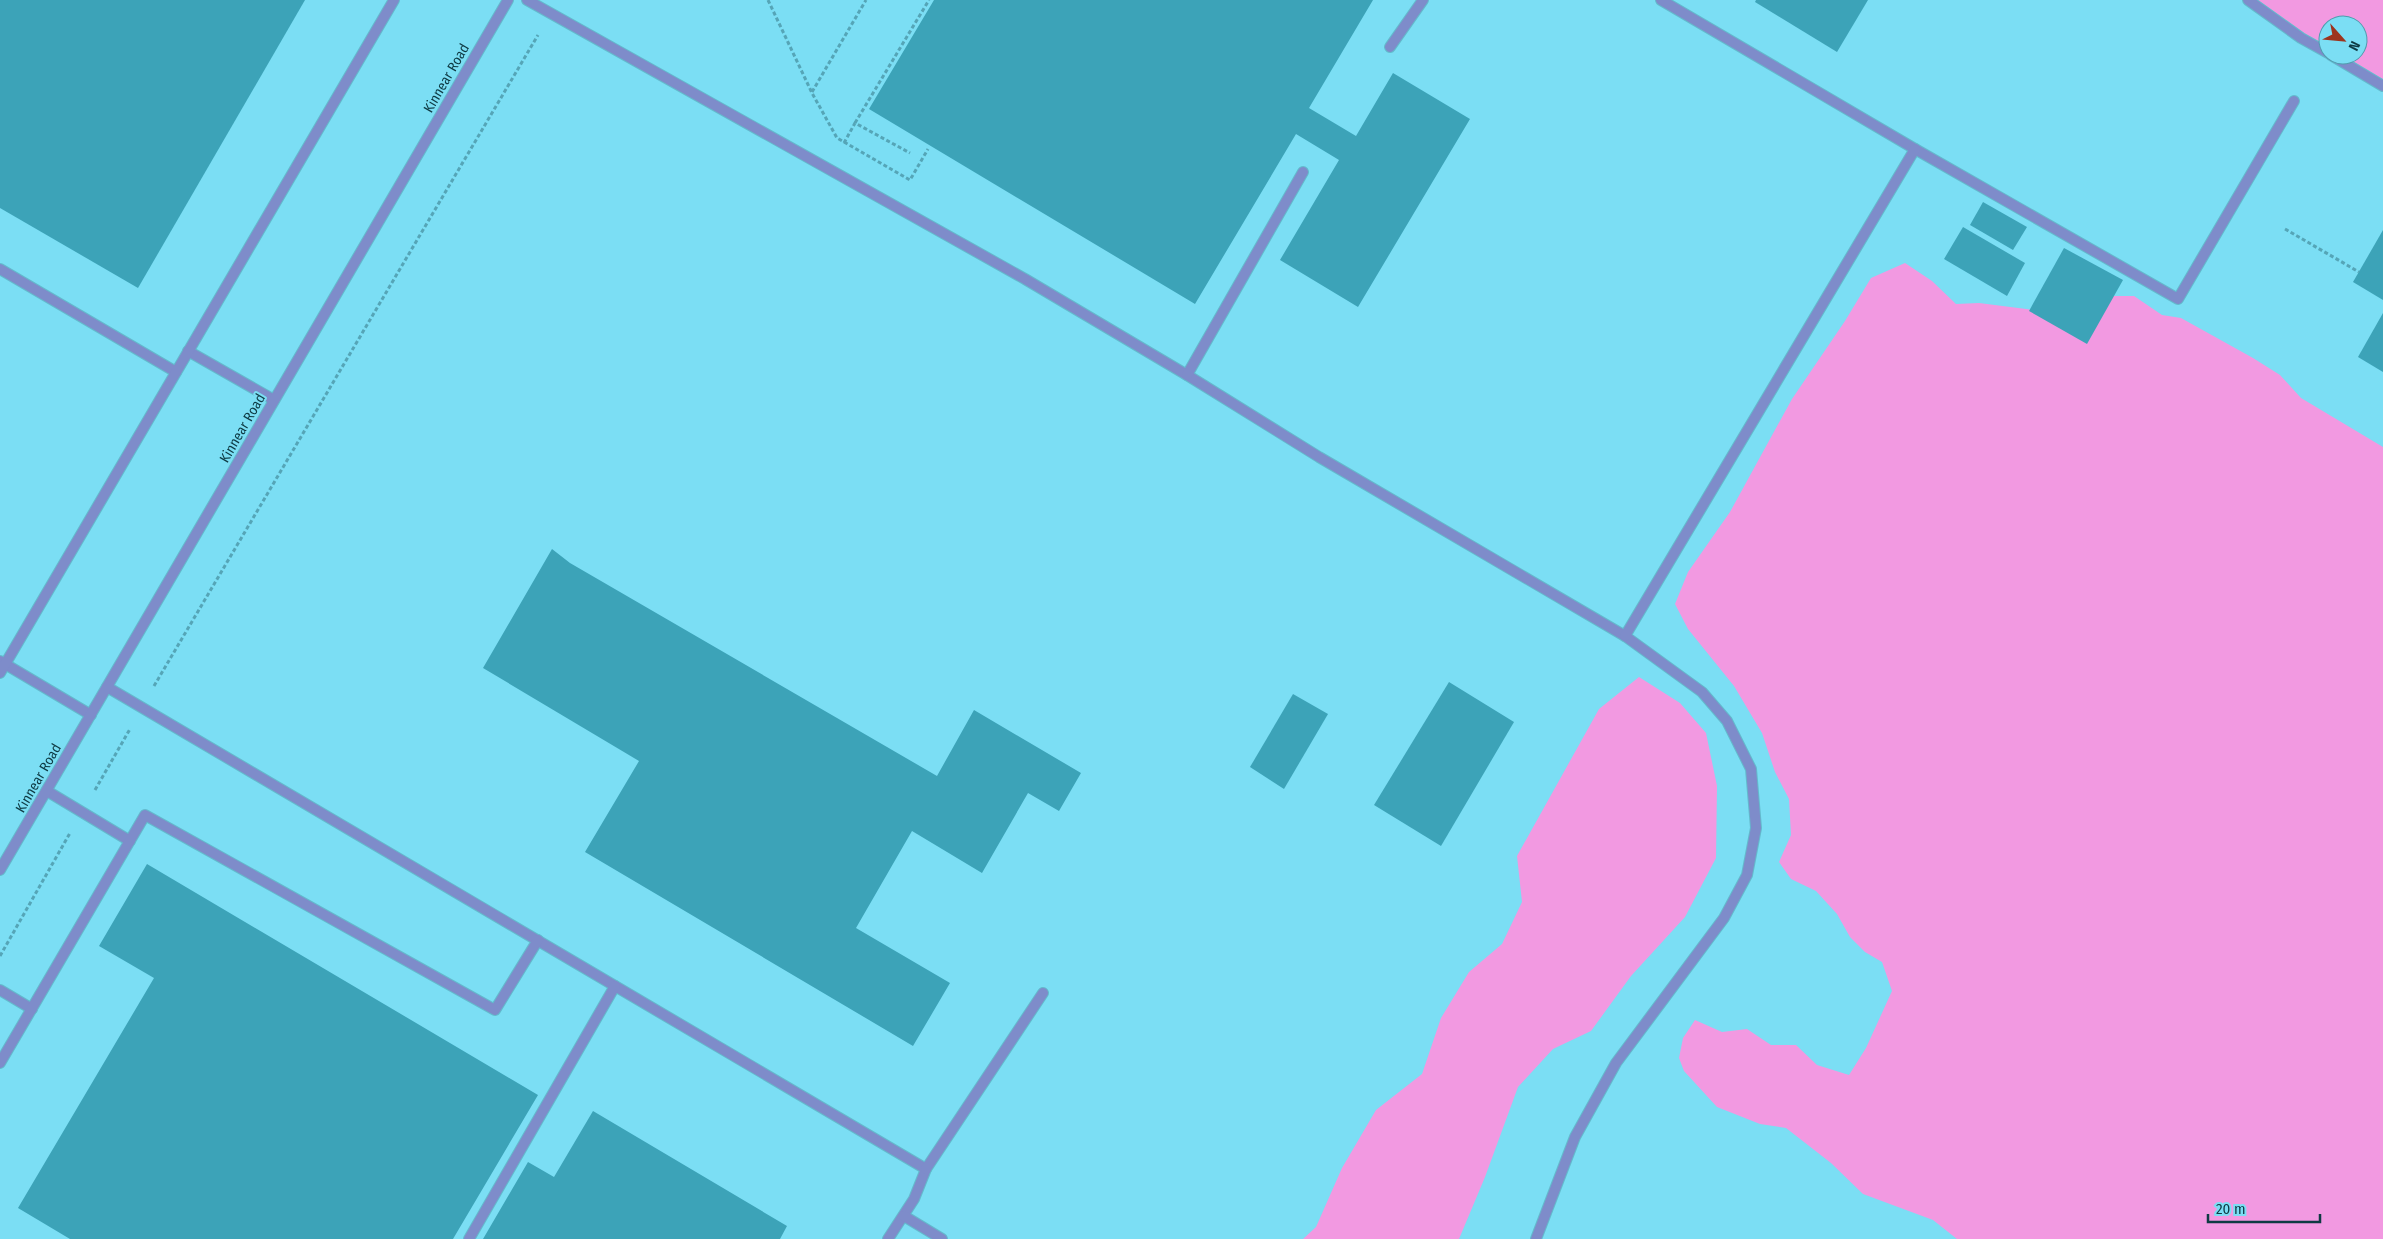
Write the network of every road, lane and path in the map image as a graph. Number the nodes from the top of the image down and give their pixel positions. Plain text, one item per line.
1 (394, 0) edge
2 (508, 0) edge
3 (527, 0) edge
4 (768, 0) edge
5 (866, 0) edge
6 (929, 0) edge
7 (1423, 0) edge
8 (1661, 0) edge
9 (2248, 0) edge
10 (550, 13) junction
11 (1390, 47) dead end
12 (2318, 48) edge
13 (2348, 65) edge
14 (2383, 86) edge
15 (812, 93) junction
16 (2294, 101) dead end
17 (855, 123) junction
18 (844, 143) junction
19 (928, 149) dead end
20 (1915, 149) junction
21 (910, 153) dead end
22 (1302, 172) dead end
23 (2285, 229) dead end
24 (0, 269) edge
25 (2359, 272) dead end
26 (188, 351) junction
27 (176, 372) junction
28 (1187, 375) junction
29 (274, 400) junction
30 (1625, 636) junction
31 (2, 666) edge
32 (107, 687) junction
33 (143, 707) junction
34 (91, 715) junction
35 (46, 791) junction
36 (82, 812) junction
37 (130, 841) junction
38 (0, 870) edge
39 (538, 940) junction
40 (0, 956) edge
41 (615, 986) junction
42 (0, 990) edge
43 (1044, 993) dead end
44 (32, 1009) junction
45 (0, 1063) edge
46 (926, 1169) junction
47 (904, 1216) junction
48 (469, 1239) edge
49 (888, 1239) edge
50 (942, 1239) edge
51 (1536, 1239) edge

1 - 26 street
2 - 29 street, Kinnear Road
3 - 10 street
4 - 15 path
5 - 15 path
6 - 17 path
7 - 11 street
8 - 20 street
9 - 12 street
10 - 28 street
10 - 33 path
13 - 14 street
15 - 18 path
16 - 20 street
17 - 18 path
17 - 21 path
18 - 19 path
20 - 30 street
22 - 28 street
23 - 25 path
24 - 27 street
26 - 27 street
26 - 29 street
27 - 31 street
28 - 30 street
29 - 32 street, Kinnear Road
30 - 51 street
31 - 34 street
32 - 33 street
32 - 34 street, Kinnear Road
33 - 36 path
33 - 39 street
34 - 35 street, Kinnear Road
35 - 36 street
35 - 38 street, Kinnear Road
36 - 37 street
36 - 40 path
37 - 39 street
37 - 44 street
39 - 41 street
41 - 46 street
41 - 48 street
42 - 44 street
43 - 46 street
44 - 45 street
46 - 47 street
47 - 49 street
47 - 50 street

